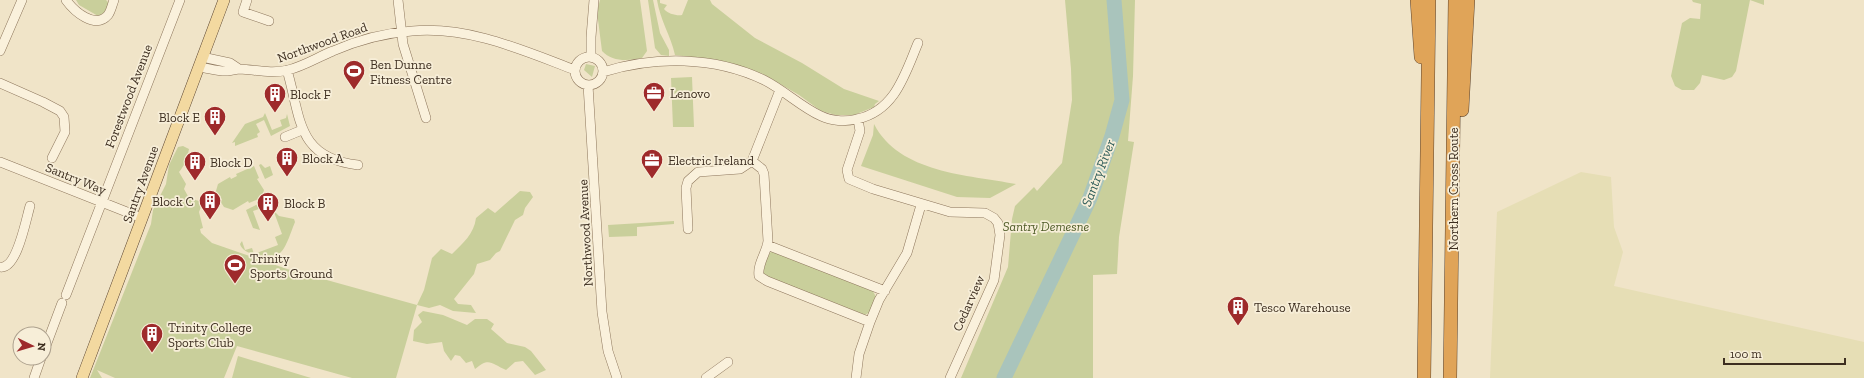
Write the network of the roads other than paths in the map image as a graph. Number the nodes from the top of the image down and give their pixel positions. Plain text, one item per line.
1 (22, 0) edge
2 (66, 0) edge
3 (114, 0) edge
4 (180, 0) edge
5 (224, 0) edge
6 (247, 0) edge
7 (398, 0) edge
8 (594, 0) edge
9 (1417, 0) edge
10 (1429, 0) edge
11 (1455, 0) edge
12 (1468, 0) edge
13 (269, 21) dead end
14 (401, 32) junction
15 (918, 43) dead end
16 (0, 51) edge
17 (591, 57) junction
18 (200, 62) junction
19 (287, 70) junction
20 (575, 70) junction
21 (603, 72) junction
22 (0, 84) edge
23 (588, 85) junction
24 (780, 90) junction
25 (426, 118) dead end
26 (858, 119) junction
27 (302, 130) junction
28 (285, 137) dead end
29 (1427, 157) junction
30 (52, 158) dead end
31 (752, 161) junction
32 (0, 162) edge
33 (358, 164) dead end
34 (101, 202) junction
35 (921, 205) junction
36 (30, 206) dead end
37 (142, 218) junction
38 (688, 229) dead end
39 (768, 245) junction
40 (1452, 259) junction
41 (0, 267) edge
42 (884, 291) junction
43 (870, 322) junction
44 (52, 330) edge
45 (728, 362) dead end
46 (38, 366) edge
47 (34, 378) edge
48 (82, 378) edge
49 (617, 378) edge
50 (706, 378) edge
51 (856, 378) edge
52 (950, 378) edge
53 (1424, 378) edge
54 (1450, 378) edge

1 - 16 street
2 - 3 street
4 - 34 street, Forestwood Avenue
5 - 18 main road, Santry Avenue
6 - 13 street
7 - 14 street
8 - 17 street
9 - 29 highway
10 - 29 highway, Northern Cross Route
11 - 40 highway, Northern Cross Route
12 - 40 highway
14 - 19 street, Northwood Road
14 - 20 street, Northwood Road
14 - 25 street
15 - 26 street
17 - 20 street
17 - 21 street
18 - 19 street, Northwood Road
18 - 37 main road, Santry Avenue
19 - 27 street
20 - 23 street
21 - 23 street
21 - 24 street
22 - 30 street
23 - 49 street, Northwood Avenue
24 - 26 street
24 - 31 street
26 - 35 street, Cedarview
27 - 28 street
27 - 33 street
29 - 53 highway, Northern Cross Route
31 - 38 street
31 - 39 street
32 - 34 street, Santry Way
34 - 37 street, Santry Way
34 - 44 street, Forestwood Avenue
35 - 42 street
35 - 52 street, Cedarview
36 - 41 street
37 - 48 main road, Santry Avenue
39 - 42 street
39 - 43 street
40 - 54 highway, Northern Cross Route
42 - 43 street
43 - 51 street
45 - 50 street
46 - 47 street

